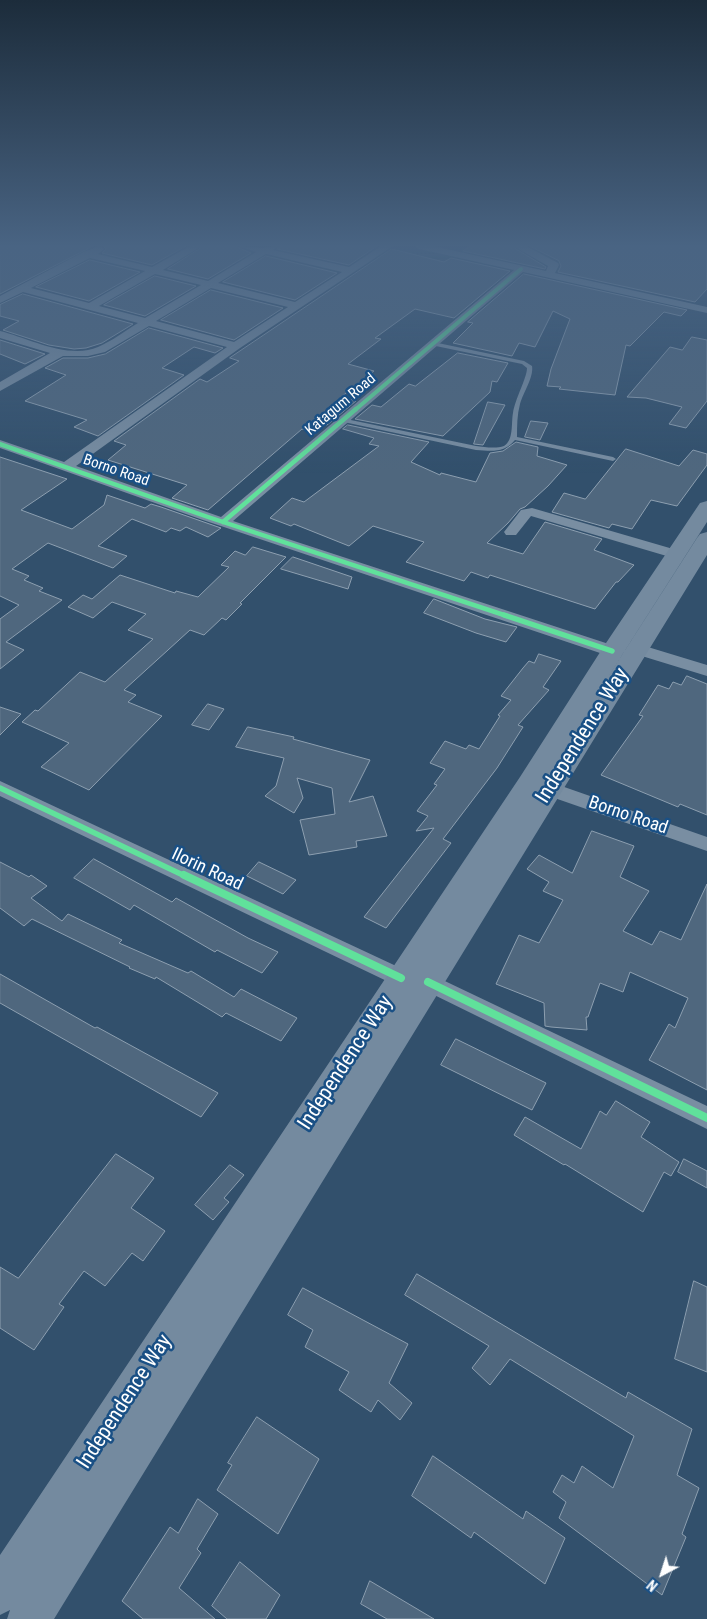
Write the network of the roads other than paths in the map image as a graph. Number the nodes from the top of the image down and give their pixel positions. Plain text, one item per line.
1 (140, 322) edge
2 (152, 322) edge
3 (273, 322) edge
4 (460, 322) edge
5 (148, 324) junction
6 (0, 334) edge
7 (433, 344) junction
8 (236, 346) junction
9 (61, 352) junction
10 (0, 387) edge
11 (341, 420) junction
12 (514, 438) junction
13 (0, 444) edge
14 (614, 459) dead end
15 (66, 467) junction
16 (707, 507) edge
17 (223, 522) junction
18 (510, 532) dead end
19 (707, 538) edge
20 (675, 554) junction
21 (625, 650) junction
22 (707, 671) edge
23 (0, 788) edge
24 (550, 789) junction
25 (707, 844) edge
26 (415, 980) junction
27 (707, 1118) edge
28 (0, 1593) edge
29 (29, 1619) edge

1 - 5 street
2 - 5 street
3 - 8 street
4 - 7 street, Katagum Road
5 - 8 street
5 - 9 street
6 - 9 street
7 - 11 street, Katagum Road
7 - 12 lane
8 - 15 street
9 - 10 street
11 - 12 lane
11 - 17 street, Katagum Road
12 - 14 lane
13 - 15 street, Borno Road
15 - 17 street, Borno Road
16 - 20 main road, Independence Way
17 - 21 street
18 - 20 street
19 - 21 main road, Independence Way
20 - 21 main road, Independence Way
21 - 22 street
21 - 24 main road, Independence Way
21 - 26 main road, Independence Way
23 - 26 street, Ilorin Road
24 - 25 street, Borno Road
24 - 26 main road, Independence Way
26 - 27 street, Ilorin Road
26 - 28 main road, Independence Way
26 - 29 main road, Independence Way

